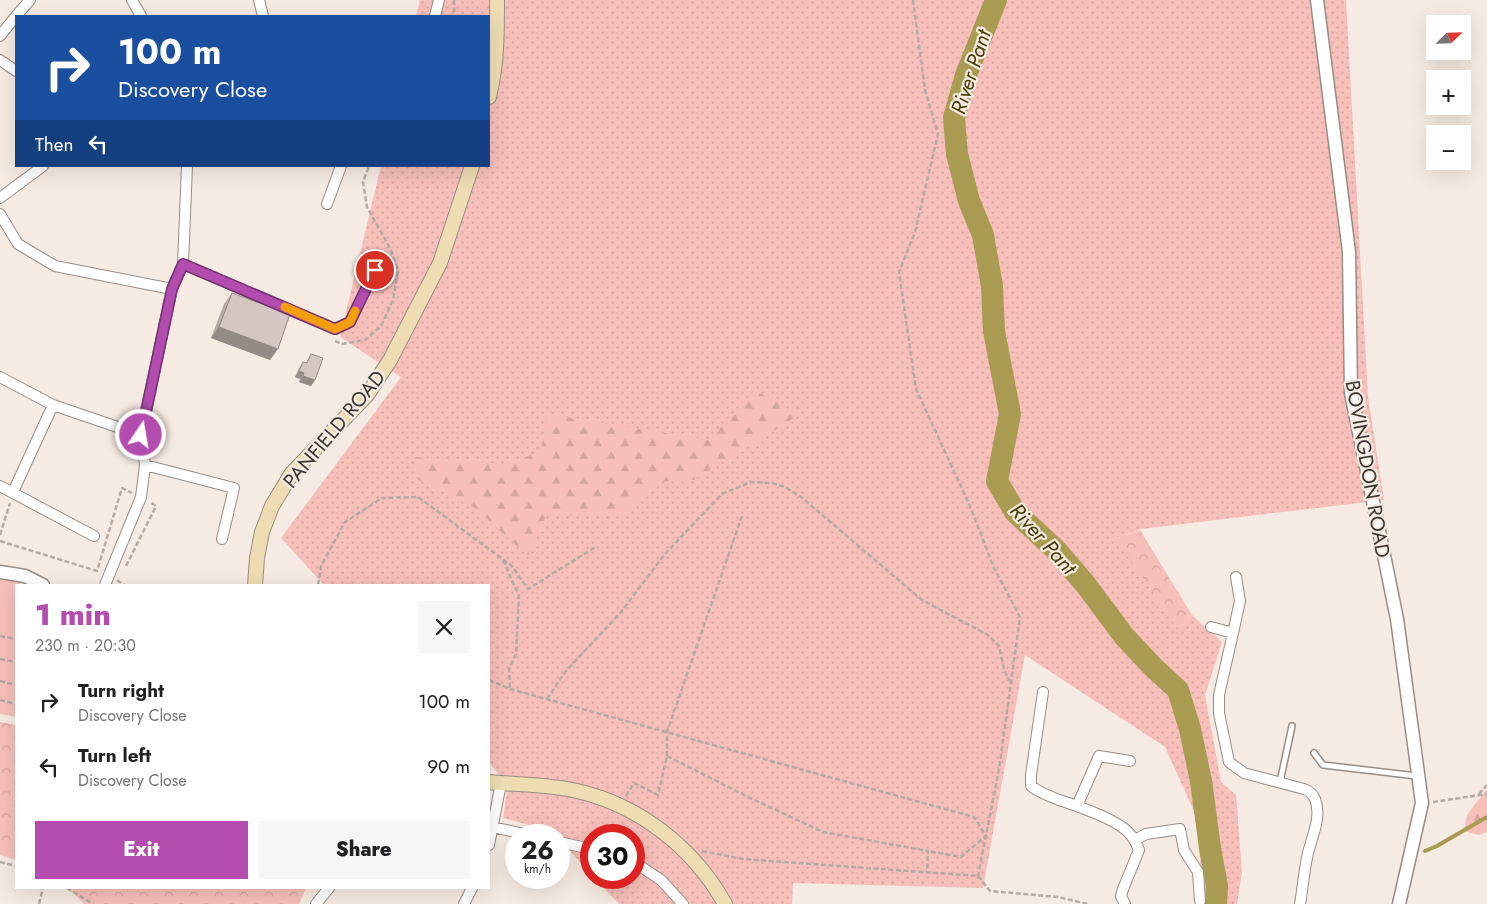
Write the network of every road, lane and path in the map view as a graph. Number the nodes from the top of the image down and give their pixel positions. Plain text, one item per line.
1 (30, 0) edge
2 (132, 0) edge
3 (259, 0) edge
4 (439, 0) edge
5 (454, 0) edge
6 (497, 0) edge
7 (913, 0) edge
8 (1317, 0) edge
9 (17, 15) edge
10 (140, 15) edge
11 (263, 15) edge
12 (435, 15) edge
13 (454, 15) edge
14 (15, 17) edge
15 (0, 36) edge
16 (0, 60) edge
17 (15, 70) edge
18 (490, 92) edge
19 (42, 167) edge
20 (188, 167) edge
21 (341, 167) edge
22 (369, 167) edge
23 (472, 167) edge
24 (0, 198) edge
25 (327, 204) dead end
26 (0, 214) edge
27 (183, 264) junction
28 (375, 270) dead end
29 (172, 289) junction
30 (333, 340) dead end
31 (0, 377) edge
32 (53, 405) junction
33 (141, 435) junction
34 (145, 464) junction
35 (0, 486) edge
36 (13, 492) junction
37 (742, 516) dead end
38 (0, 535) edge
39 (94, 536) dead end
40 (222, 539) dead end
41 (597, 546) dead end
42 (502, 559) junction
43 (0, 572) edge
44 (1236, 577) dead end
45 (42, 584) edge
46 (105, 584) edge
47 (256, 584) edge
48 (318, 584) edge
49 (1211, 627) dead end
50 (1233, 633) junction
51 (0, 636) edge
52 (15, 639) edge
53 (0, 659) edge
54 (15, 662) edge
55 (490, 680) edge
56 (0, 681) edge
57 (1010, 682) junction
58 (15, 685) edge
59 (510, 689) junction
60 (1043, 692) dead end
61 (547, 699) junction
62 (0, 700) edge
63 (15, 704) edge
64 (1292, 726) dead end
65 (667, 732) junction
66 (1314, 753) dead end
67 (668, 756) junction
68 (1130, 761) dead end
69 (1418, 776) junction
70 (495, 782) edge
71 (1280, 782) junction
72 (1487, 785) edge
73 (1487, 794) edge
74 (1478, 795) junction
75 (1422, 803) junction
76 (619, 805) junction
77 (1077, 806) junction
78 (493, 827) junction
79 (505, 830) edge
80 (986, 836) junction
81 (490, 840) edge
82 (1135, 840) junction
83 (680, 846) junction
84 (928, 851) junction
85 (0, 862) edge
86 (15, 866) edge
87 (645, 869) edge
88 (927, 872) junction
89 (978, 876) junction
90 (43, 889) edge
91 (69, 889) edge
92 (328, 889) edge
93 (472, 889) edge
94 (1200, 901) dead end
95 (40, 904) edge
96 (93, 904) edge
97 (316, 904) edge
98 (464, 904) edge
99 (683, 904) edge
100 (725, 904) edge
101 (1088, 904) edge
102 (1125, 904) edge
103 (1300, 904) edge
104 (1399, 904) edge

1 - 9 street
2 - 10 street
3 - 11 street
4 - 12 street
5 - 13 path
6 - 18 main road
7 - 57 path
8 - 69 street, BOVINGDON ROAD
14 - 15 street
16 - 17 street
19 - 24 street
20 - 27 street
21 - 25 street
22 - 30 path
23 - 47 main road, PANFIELD ROAD
26 - 29 street
27 - 28 street
27 - 29 street
29 - 33 street
31 - 32 street
32 - 33 street
32 - 36 street
33 - 34 street
34 - 40 street
34 - 46 street
35 - 36 street
36 - 38 path
36 - 39 street
37 - 65 path
41 - 42 path
42 - 48 path
42 - 59 path
43 - 45 street
44 - 50 street
49 - 50 street
50 - 71 street
51 - 52 path
53 - 54 path
55 - 59 path
56 - 58 path
57 - 61 path
57 - 80 path
59 - 61 path
60 - 77 street
61 - 65 path
62 - 63 path
64 - 71 lane
65 - 67 path
65 - 80 path
66 - 69 lane
67 - 76 path
67 - 84 path
68 - 77 street
69 - 75 street, BOVINGDON ROAD
70 - 76 main road
70 - 78 street
71 - 103 street
72 - 74 path
73 - 74 path
74 - 75 path
75 - 104 street, BOVINGDON ROAD
76 - 83 main road
77 - 82 street
78 - 79 street
78 - 81 street
80 - 84 path
80 - 89 path
82 - 94 street
82 - 102 street
83 - 88 path
83 - 100 main road
84 - 88 path
85 - 86 path
87 - 99 street
88 - 89 path
89 - 101 path
90 - 95 path
91 - 96 path
92 - 97 street
93 - 98 street

